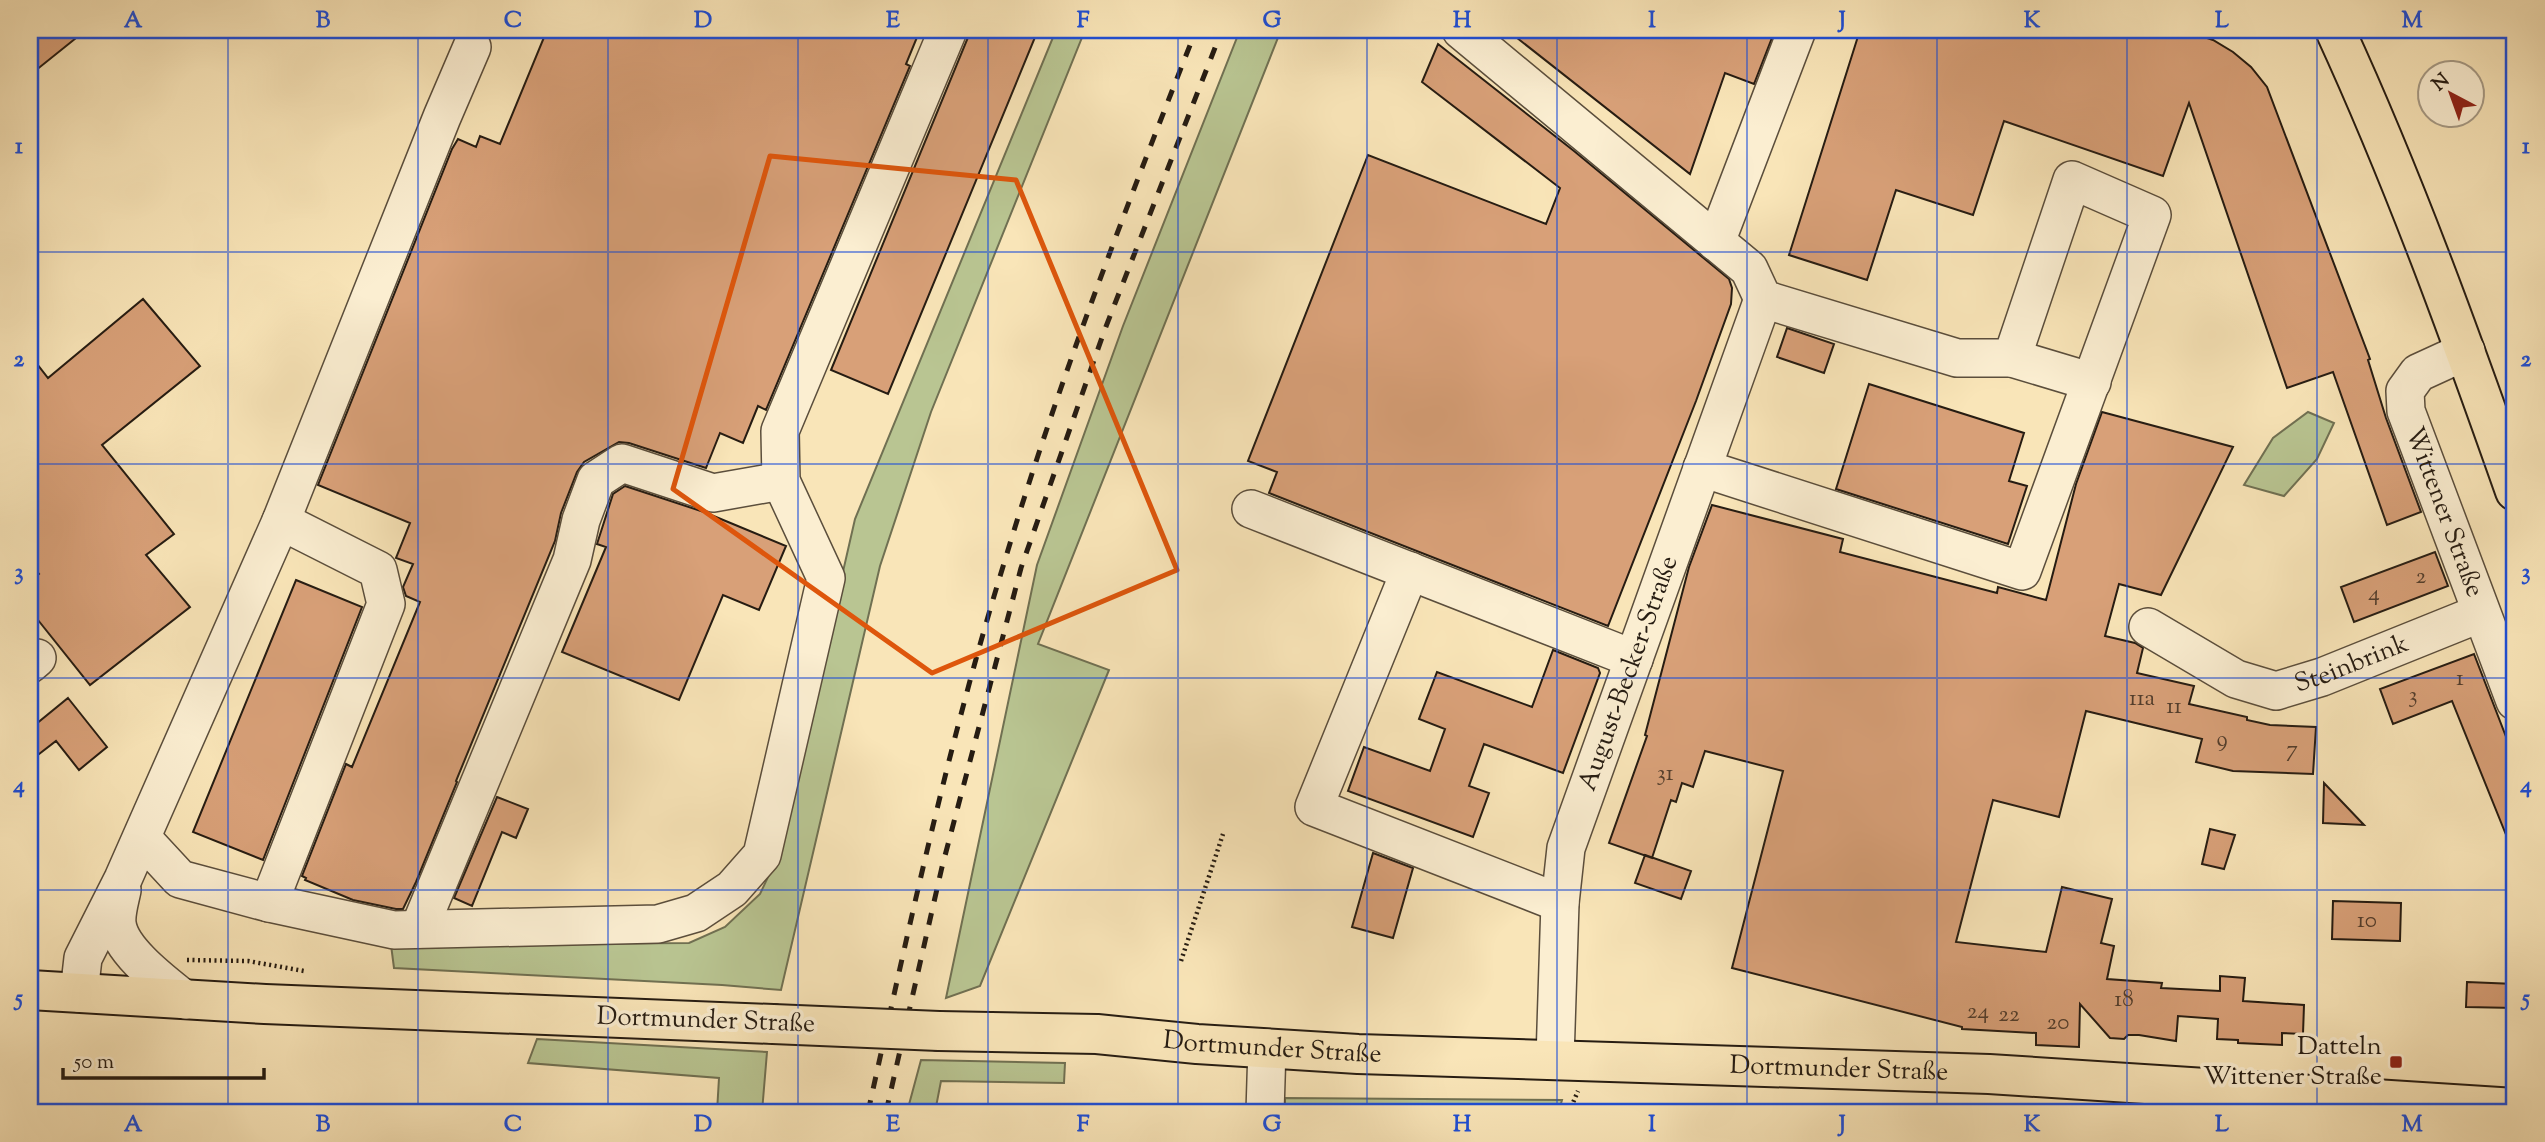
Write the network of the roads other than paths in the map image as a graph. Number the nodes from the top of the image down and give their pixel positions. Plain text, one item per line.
1 (948, 30) edge
2 (1461, 30) edge
3 (1797, 30) edge
4 (2335, 30) edge
5 (472, 47) dead end
6 (1716, 242) junction
7 (1763, 299) junction
8 (2466, 351) junction
9 (2012, 358) junction
10 (2092, 382) junction
11 (1702, 468) junction
12 (781, 481) junction
13 (2515, 491) edge
14 (1251, 509) dead end
15 (281, 521) junction
16 (1410, 571) junction
17 (2481, 613) junction
18 (2148, 627) dead end
19 (1634, 659) junction
20 (2515, 701) edge
21 (142, 838) junction
22 (124, 879) junction
23 (269, 903) junction
24 (1560, 903) junction
25 (419, 929) junction
26 (30, 990) edge
27 (79, 993) junction
28 (185, 1000) junction
29 (1267, 1048) junction
30 (1555, 1059) junction
31 (2428, 1108) edge
32 (2515, 1108) edge
33 (1265, 1112) edge

1 - 12 street
2 - 6 street
3 - 6 street
4 - 8 main road
5 - 15 street
6 - 7 street
7 - 9 street
7 - 11 street, August-Becker-Straße
8 - 13 main road
8 - 17 street, Wittener Straße
9 - 10 street
9 - 10 street
10 - 11 street
11 - 19 street, August-Becker-Straße
12 - 25 street
12 - 25 street
14 - 16 street
15 - 21 street
15 - 23 street
16 - 19 street
16 - 24 street
17 - 18 street, Steinbrink
17 - 20 street, Wittener Straße
19 - 24 street, August-Becker-Straße
21 - 22 street
21 - 23 street
22 - 27 street
22 - 28 street
23 - 25 street
24 - 30 street, August-Becker-Straße
26 - 27 main road, Dortmunder Straße
27 - 28 main road, Dortmunder Straße
28 - 29 main road, Dortmunder Straße, bridge
29 - 30 main road, Dortmunder Straße
29 - 33 street
30 - 31 main road, Dortmunder Straße
31 - 32 main road, Dortmunder Straße

